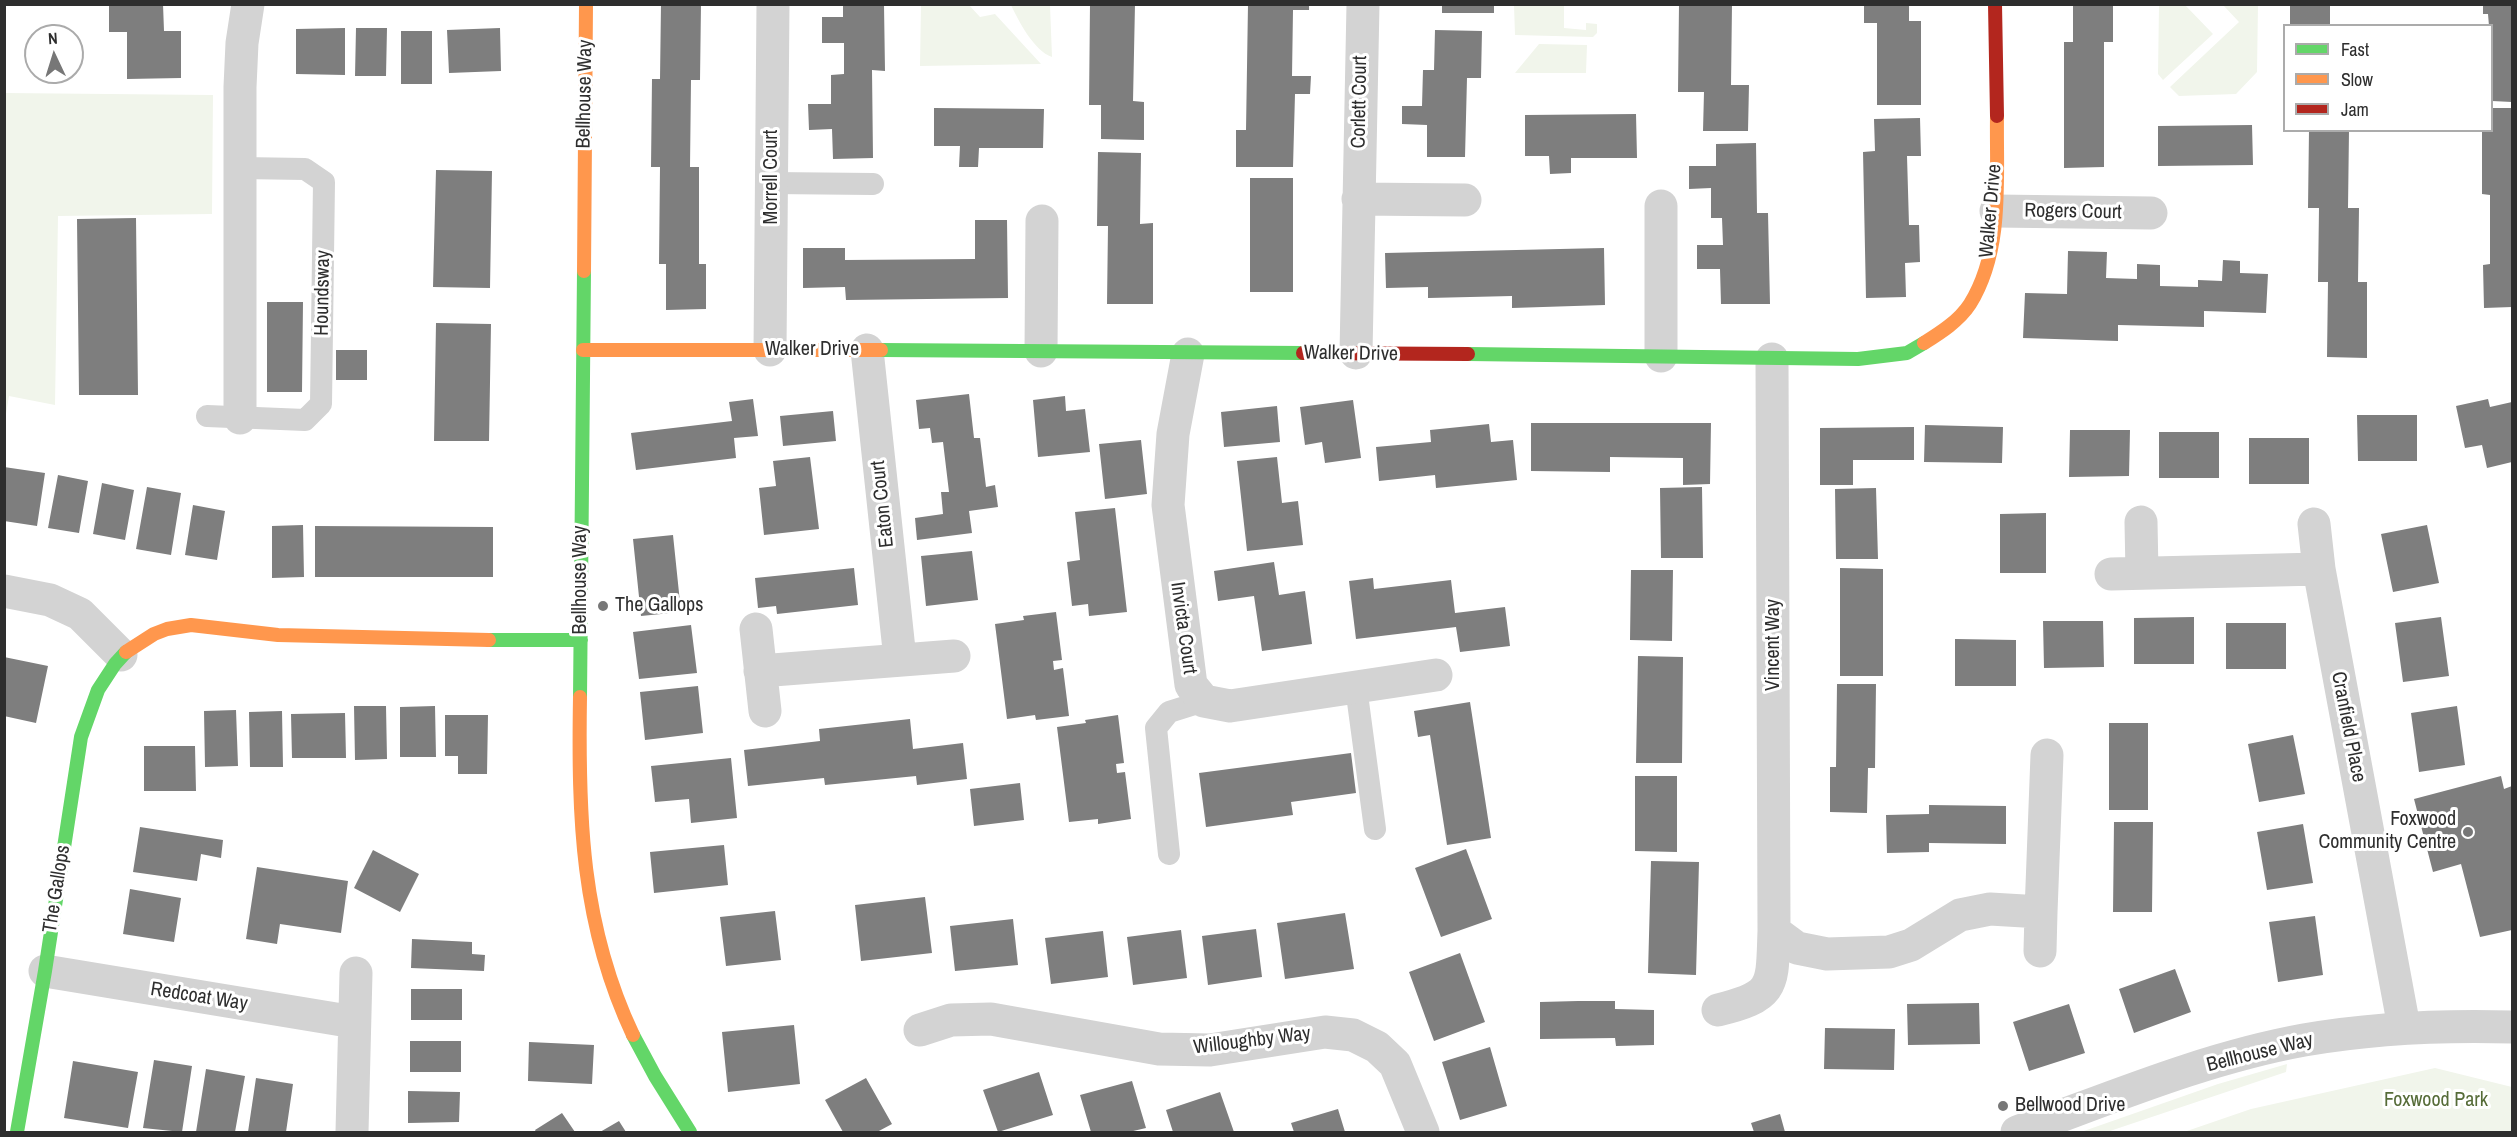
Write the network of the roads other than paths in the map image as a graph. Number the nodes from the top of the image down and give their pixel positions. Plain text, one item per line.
1 (249, 4) edge
2 (586, 4) edge
3 (773, 4) edge
4 (1363, 4) edge
5 (1995, 4) edge
6 (241, 168) junction
7 (772, 183) junction
8 (873, 184) dead end
9 (1358, 199) junction
10 (1464, 200) dead end
11 (1661, 206) dead end
12 (1996, 212) junction
13 (2151, 213) dead end
14 (1041, 221) dead end
15 (583, 350) junction
16 (770, 350) junction
17 (867, 350) junction
18 (1041, 351) junction
19 (1356, 353) junction
20 (1188, 354) junction
21 (1661, 356) junction
22 (1772, 359) junction
23 (207, 416) dead end
24 (240, 418) junction
25 (2141, 522) dead end
26 (2314, 524) dead end
27 (2319, 569) junction
28 (4, 591) edge
29 (756, 629) dead end
30 (581, 640) junction
31 (121, 655) junction
32 (954, 656) dead end
33 (900, 659) junction
34 (760, 671) junction
35 (1436, 675) dead end
36 (1356, 687) junction
37 (1204, 702) junction
38 (765, 711) dead end
39 (2047, 755) dead end
40 (1375, 829) dead end
41 (1169, 854) dead end
42 (2041, 912) junction
43 (1774, 931) junction
44 (2040, 951) dead end
45 (45, 971) junction
46 (356, 973) dead end
47 (1718, 1010) dead end
48 (354, 1022) junction
49 (2404, 1027) junction
50 (2512, 1027) edge
51 (920, 1030) dead end
52 (17, 1132) edge
53 (352, 1132) edge
54 (690, 1132) edge
55 (1424, 1132) edge
56 (2017, 1132) edge

1 - 6 street
2 - 15 street, Bellhouse Way
3 - 7 street, Morrell Court
4 - 9 street, Corlett Court
5 - 12 street, Walker Drive
6 - 24 street
6 - 24 lane, Houndsway
7 - 8 lane
7 - 16 street, Morrell Court
9 - 10 street
9 - 19 street, Corlett Court
11 - 21 street
12 - 13 street, Rogers Court
12 - 22 street, Walker Drive
14 - 18 street
15 - 16 street, Walker Drive
15 - 30 street, Bellhouse Way
16 - 17 street, Walker Drive
17 - 18 street, Walker Drive
17 - 33 street, Eaton Court
18 - 20 street, Walker Drive
19 - 20 street, Walker Drive
19 - 21 street, Walker Drive
20 - 37 street, Invicta Court
21 - 22 street, Walker Drive
22 - 43 street, Vincent Way
23 - 24 lane, Houndsway
25 - 27 street
26 - 27 street, Cranfield Place
27 - 49 street, Cranfield Place
28 - 31 street
29 - 34 street
30 - 31 street, The Gallops
30 - 54 street, Bellhouse Way
31 - 45 street, The Gallops
32 - 33 street
33 - 34 street
34 - 38 street
35 - 36 street
36 - 37 street
36 - 40 lane
37 - 41 lane
39 - 42 street
42 - 43 street
42 - 44 street
43 - 47 street, Vincent Way
45 - 48 street, Redcoat Way
45 - 52 street, The Gallops
46 - 48 street
48 - 53 street
49 - 50 street, Bellhouse Way
49 - 56 street, Bellhouse Way
51 - 55 street, Willoughby Way

